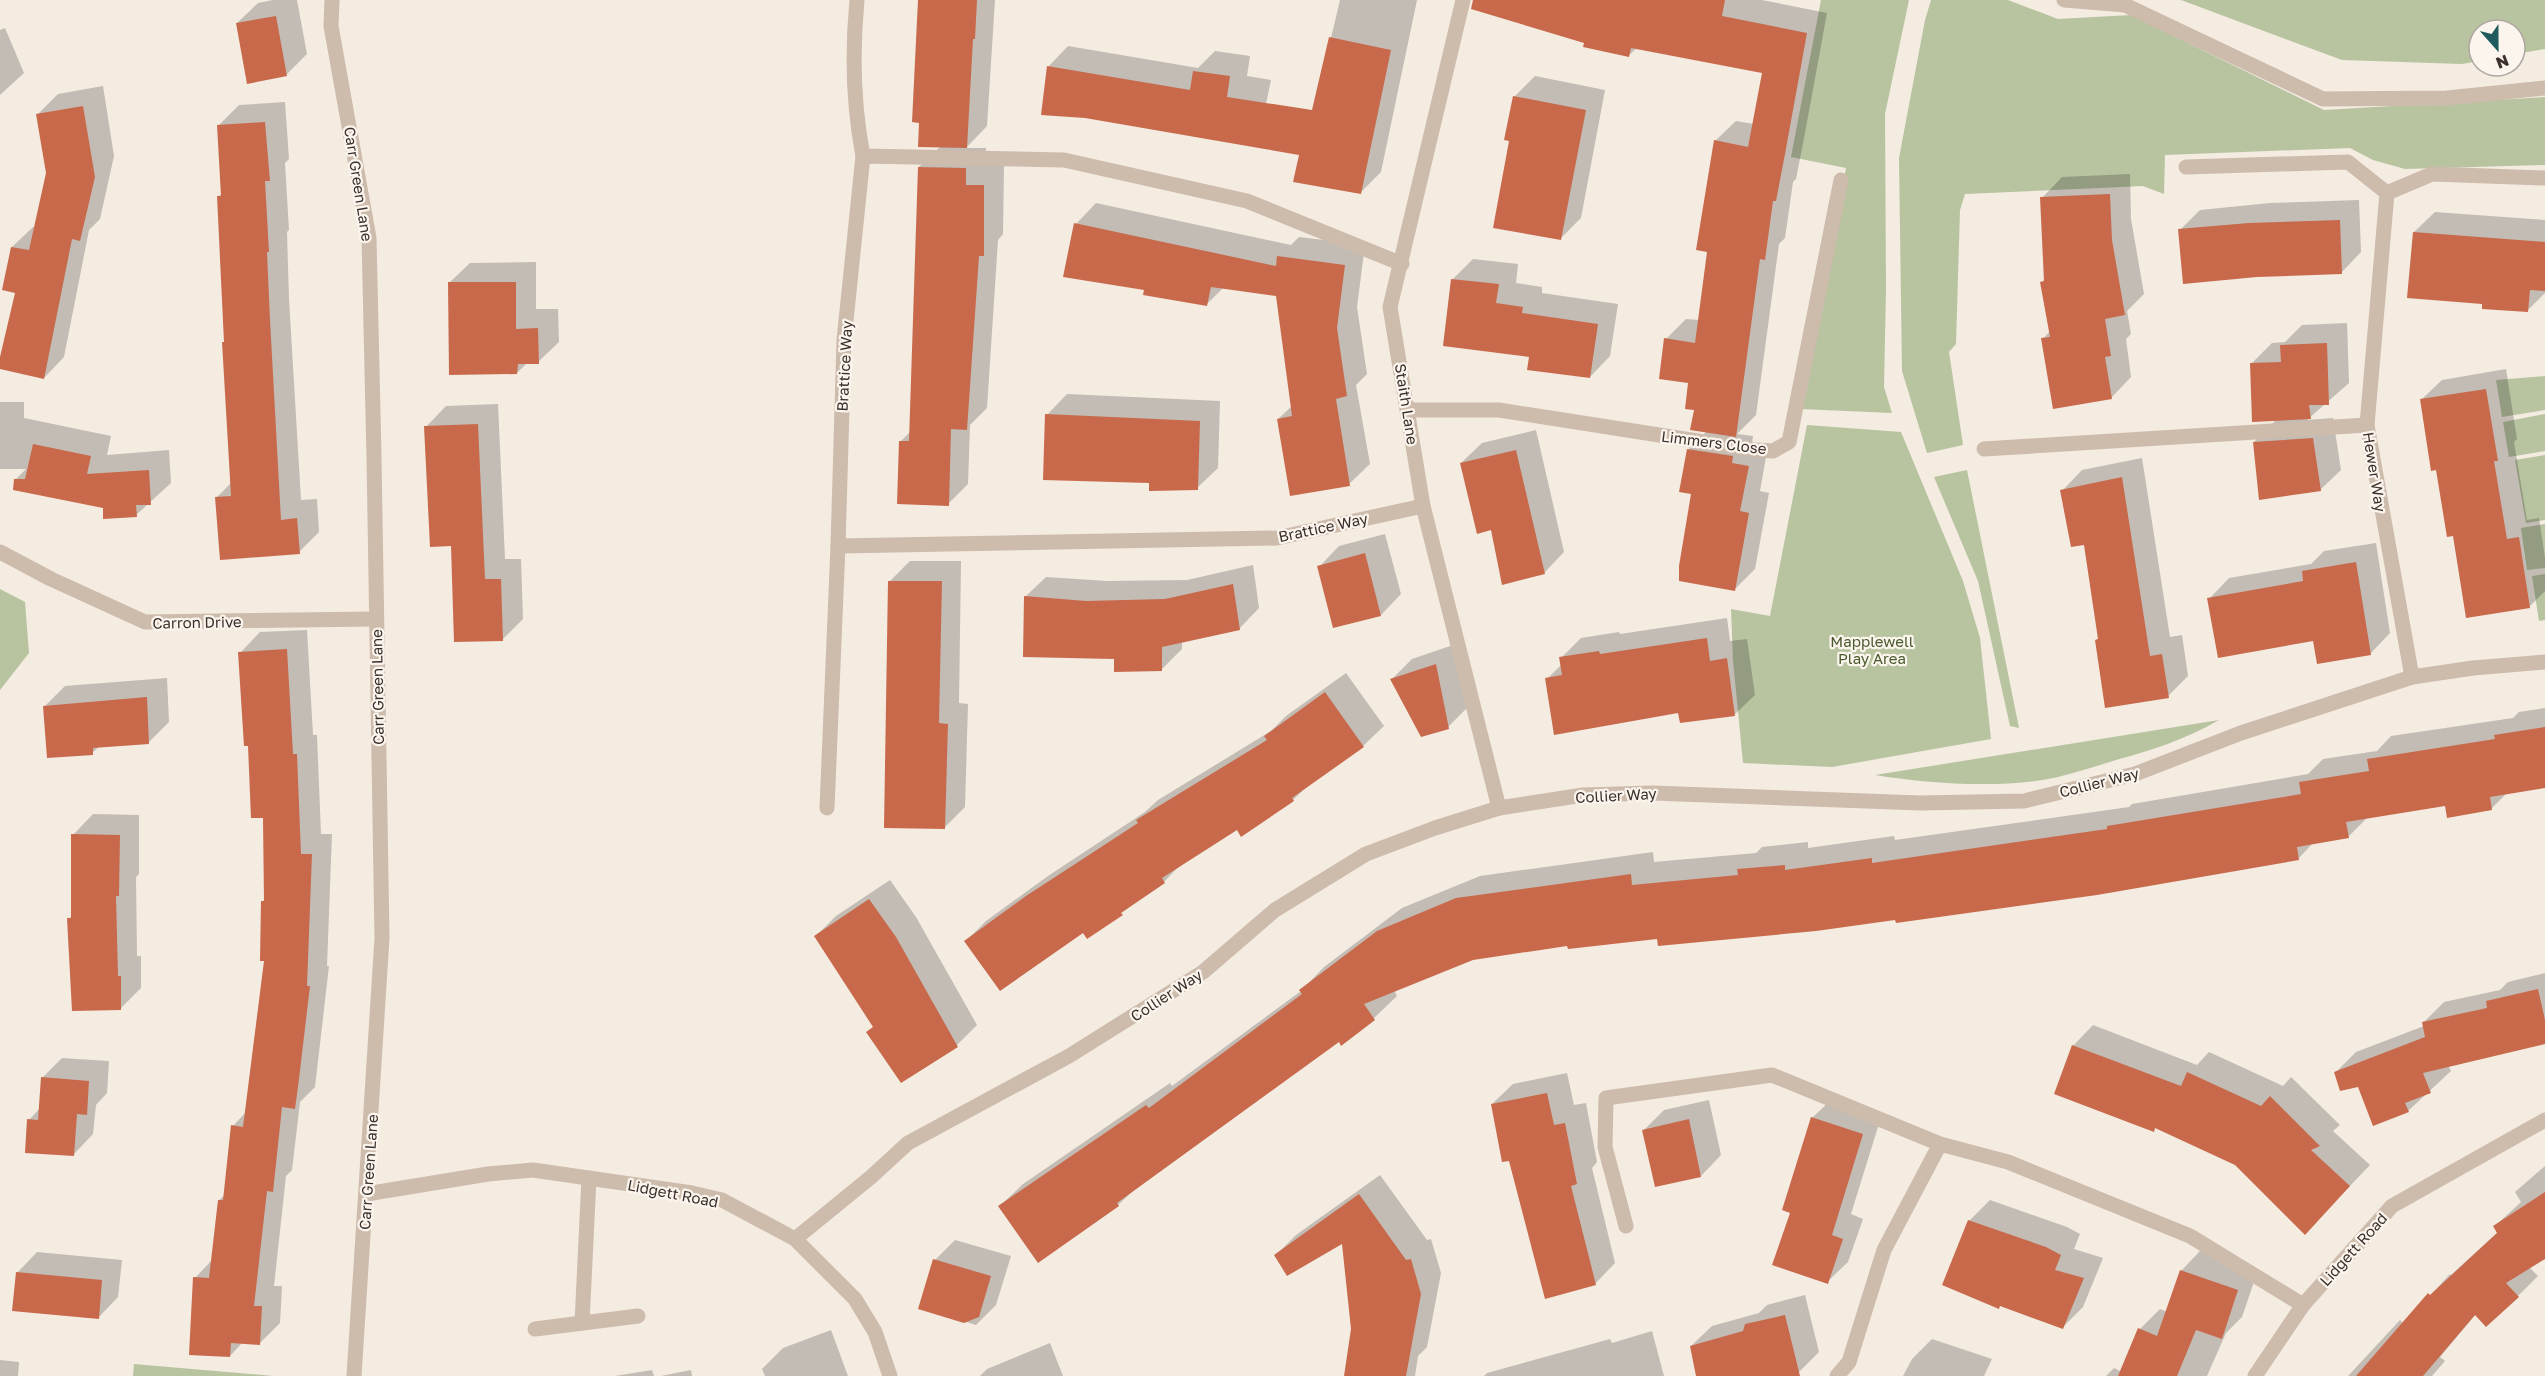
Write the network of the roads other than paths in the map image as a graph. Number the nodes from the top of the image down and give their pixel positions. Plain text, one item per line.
1 (332, 0) edge
2 (857, 0) edge
3 (1463, 0) edge
4 (2064, 0) edge
5 (2545, 88) edge
6 (863, 156) junction
7 (2186, 167) dead end
8 (2545, 178) edge
9 (1841, 180) dead end
10 (2387, 193) junction
11 (1402, 264) junction
12 (1408, 410) junction
13 (2367, 425) junction
14 (1984, 449) dead end
15 (1423, 506) junction
16 (838, 546) junction
17 (0, 552) edge
18 (375, 619) junction
19 (2545, 662) edge
20 (2412, 677) junction
21 (827, 808) dead end
22 (1499, 808) junction
23 (2545, 1120) edge
24 (1940, 1144) junction
25 (590, 1178) junction
26 (366, 1194) junction
27 (1626, 1226) dead end
28 (795, 1239) junction
29 (2303, 1305) junction
30 (638, 1316) dead end
31 (582, 1323) junction
32 (535, 1329) dead end
33 (354, 1376) edge
34 (890, 1376) edge
35 (1837, 1376) edge
36 (2255, 1376) edge

1 - 18 street, Carr Green Lane
2 - 6 street, Brattice Way
3 - 11 street, Staith Lane
4 - 5 street
6 - 11 street
6 - 16 street, Brattice Way
7 - 10 street
8 - 10 street
9 - 12 street, Limmers Close
10 - 13 street, Hewer Way
11 - 12 street, Staith Lane
12 - 15 street, Staith Lane
13 - 14 street
13 - 20 street, Hewer Way
15 - 16 street, Brattice Way
15 - 22 street, Staith Lane
16 - 21 street
17 - 18 street, Carron Drive
18 - 26 street, Carr Green Lane
19 - 20 street, Collier Way
20 - 22 street, Collier Way
22 - 28 street, Collier Way
23 - 29 street, Lidgett Road
24 - 27 street
24 - 29 street
24 - 35 street
25 - 26 street, Lidgett Road
25 - 28 street, Lidgett Road
25 - 31 street
26 - 33 street, Carr Green Lane
28 - 34 street, Lidgett Road
29 - 36 street, Lidgett Road
30 - 31 street
31 - 32 street

